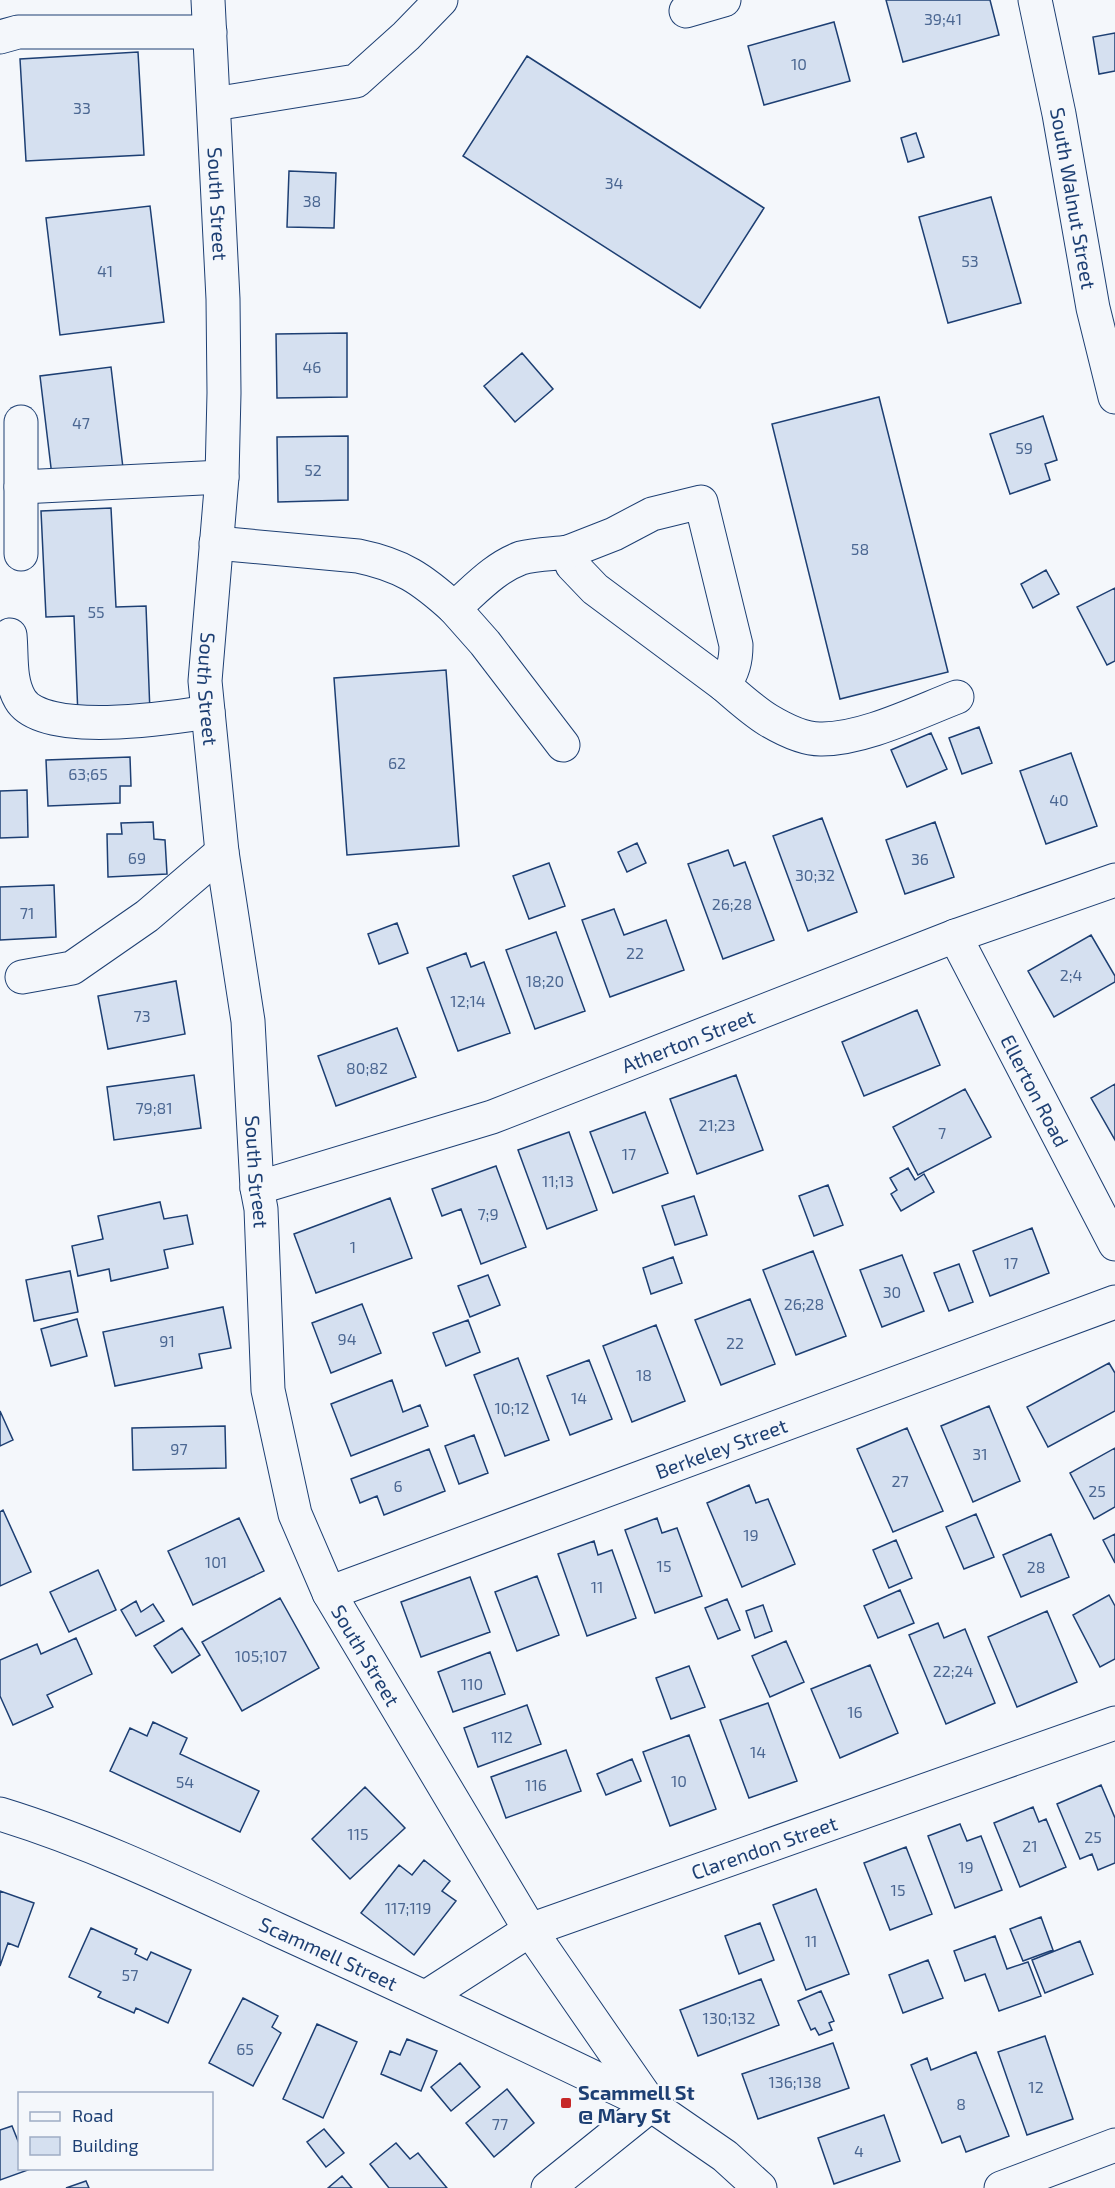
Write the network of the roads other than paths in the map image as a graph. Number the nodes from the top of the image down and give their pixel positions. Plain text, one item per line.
1 (208, 0) edge
2 (441, 0) edge
3 (724, 0) edge
4 (1035, 0) edge
5 (686, 11) dead end
6 (210, 32) junction
7 (0, 37) edge
8 (214, 104) junction
9 (1115, 397) edge
10 (21, 422) dead end
11 (222, 477) junction
12 (21, 487) junction
13 (216, 543) junction
14 (568, 552) junction
15 (21, 554) dead end
16 (454, 608) junction
17 (10, 635) dead end
18 (724, 686) junction
19 (957, 697) dead end
20 (208, 712) junction
21 (563, 745) dead end
22 (222, 852) junction
23 (1115, 880) edge
24 (954, 936) junction
25 (22, 977) dead end
26 (257, 1188) junction
27 (1115, 1244) edge
28 (1115, 1302) edge
29 (329, 1593) junction
30 (1115, 1724) edge
31 (0, 1814) edge
32 (530, 1930) junction
33 (426, 1997) junction
34 (651, 2105) junction
35 (1115, 2145) edge
36 (548, 2188) edge
37 (760, 2188) edge
38 (1001, 2188) edge

1 - 6 street, South Street
2 - 8 street
3 - 5 street
4 - 9 street, South Walnut Street
6 - 7 street
6 - 8 street, South Street
8 - 11 street, South Street
10 - 12 street
11 - 12 street
11 - 13 street, South Street
12 - 15 street
13 - 16 street
13 - 20 street, South Street
14 - 16 street
14 - 18 street
14 - 18 street
16 - 21 street
17 - 20 street
18 - 19 street
20 - 22 street, South Street
22 - 25 street
22 - 26 street, South Street
23 - 24 street, Atherton Street
24 - 26 street, Atherton Street
24 - 27 street, Ellerton Road
26 - 29 street, South Street
28 - 29 street, Berkeley Street
29 - 32 street, South Street
30 - 32 street, Clarendon Street
31 - 33 street, Scammell Street
32 - 33 street, Clarendon Street
32 - 34 street, South Street
33 - 34 street, Scammell Street
34 - 36 street
34 - 37 street, South Street
35 - 38 street

